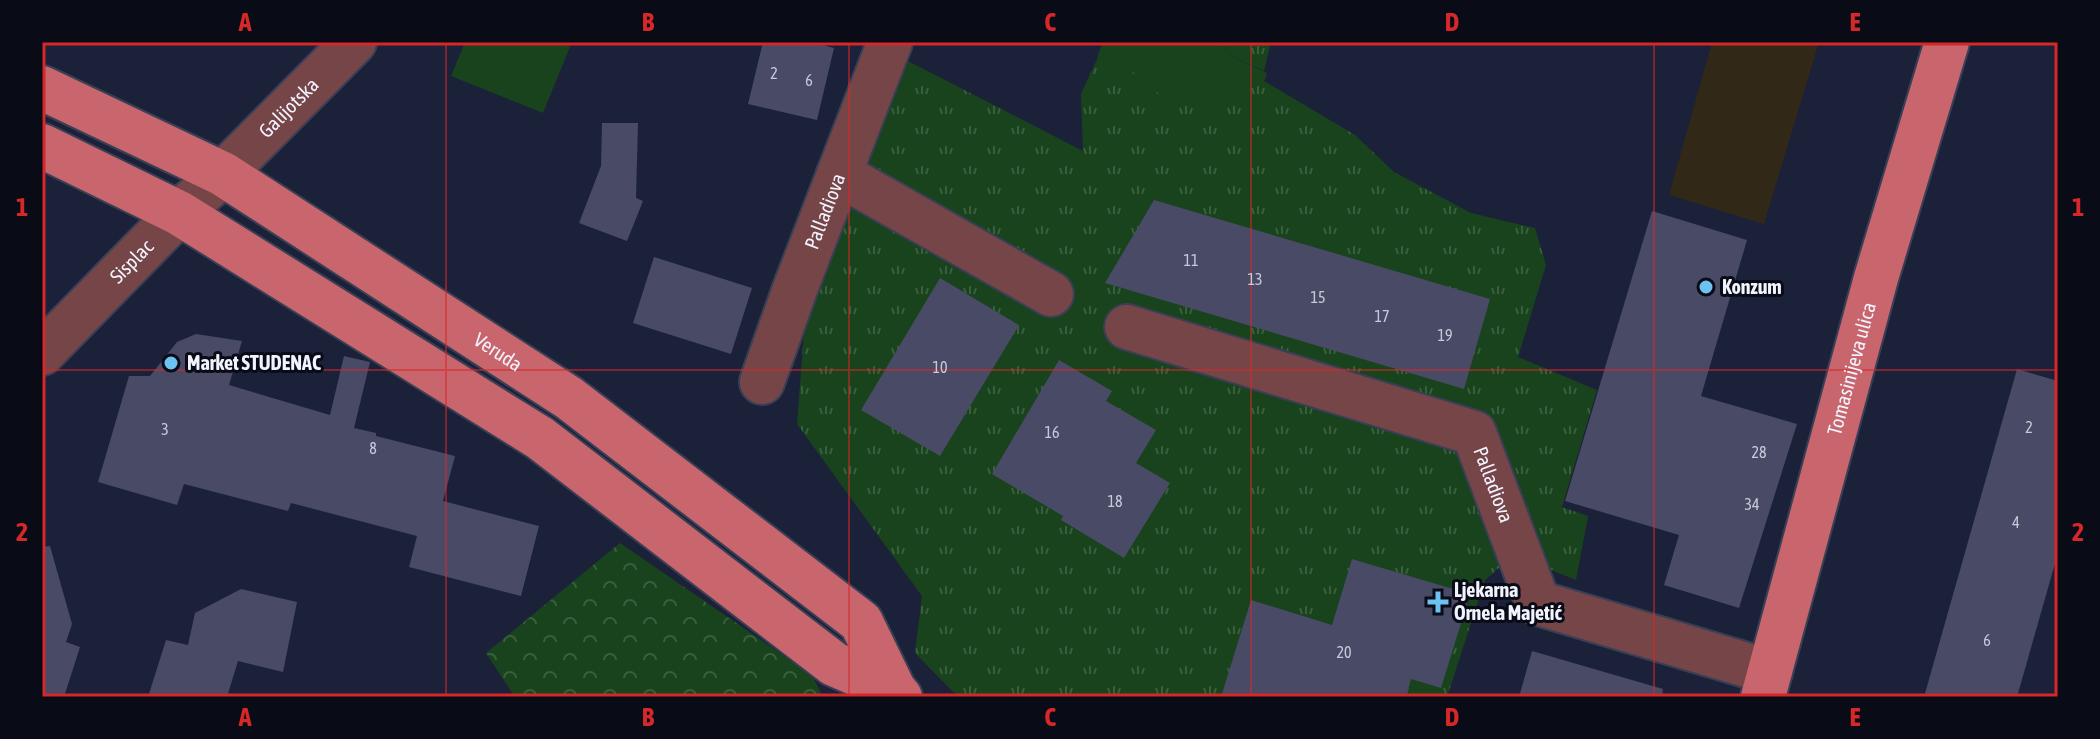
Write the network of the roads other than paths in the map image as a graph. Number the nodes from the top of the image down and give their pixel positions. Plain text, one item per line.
1 (354, 42) edge
2 (890, 42) edge
3 (1947, 42) edge
4 (42, 88) edge
5 (42, 146) edge
6 (223, 174) junction
7 (839, 174) junction
8 (179, 213) junction
9 (1051, 294) dead end
10 (1127, 327) dead end
11 (42, 353) edge
12 (762, 382) dead end
13 (1767, 684) edge
14 (897, 694) edge

1 - 6 street, Galijotska
2 - 7 street, Palladiova
3 - 13 main road, Tomasinijeva ulica
4 - 6 main road, Veruda
5 - 8 main road, Veruda
6 - 8 street, Sisplac
6 - 14 main road, Veruda
7 - 9 street
7 - 12 street, Palladiova
8 - 11 street, Sisplac
8 - 14 main road, Veruda
10 - 13 street, Palladiova

